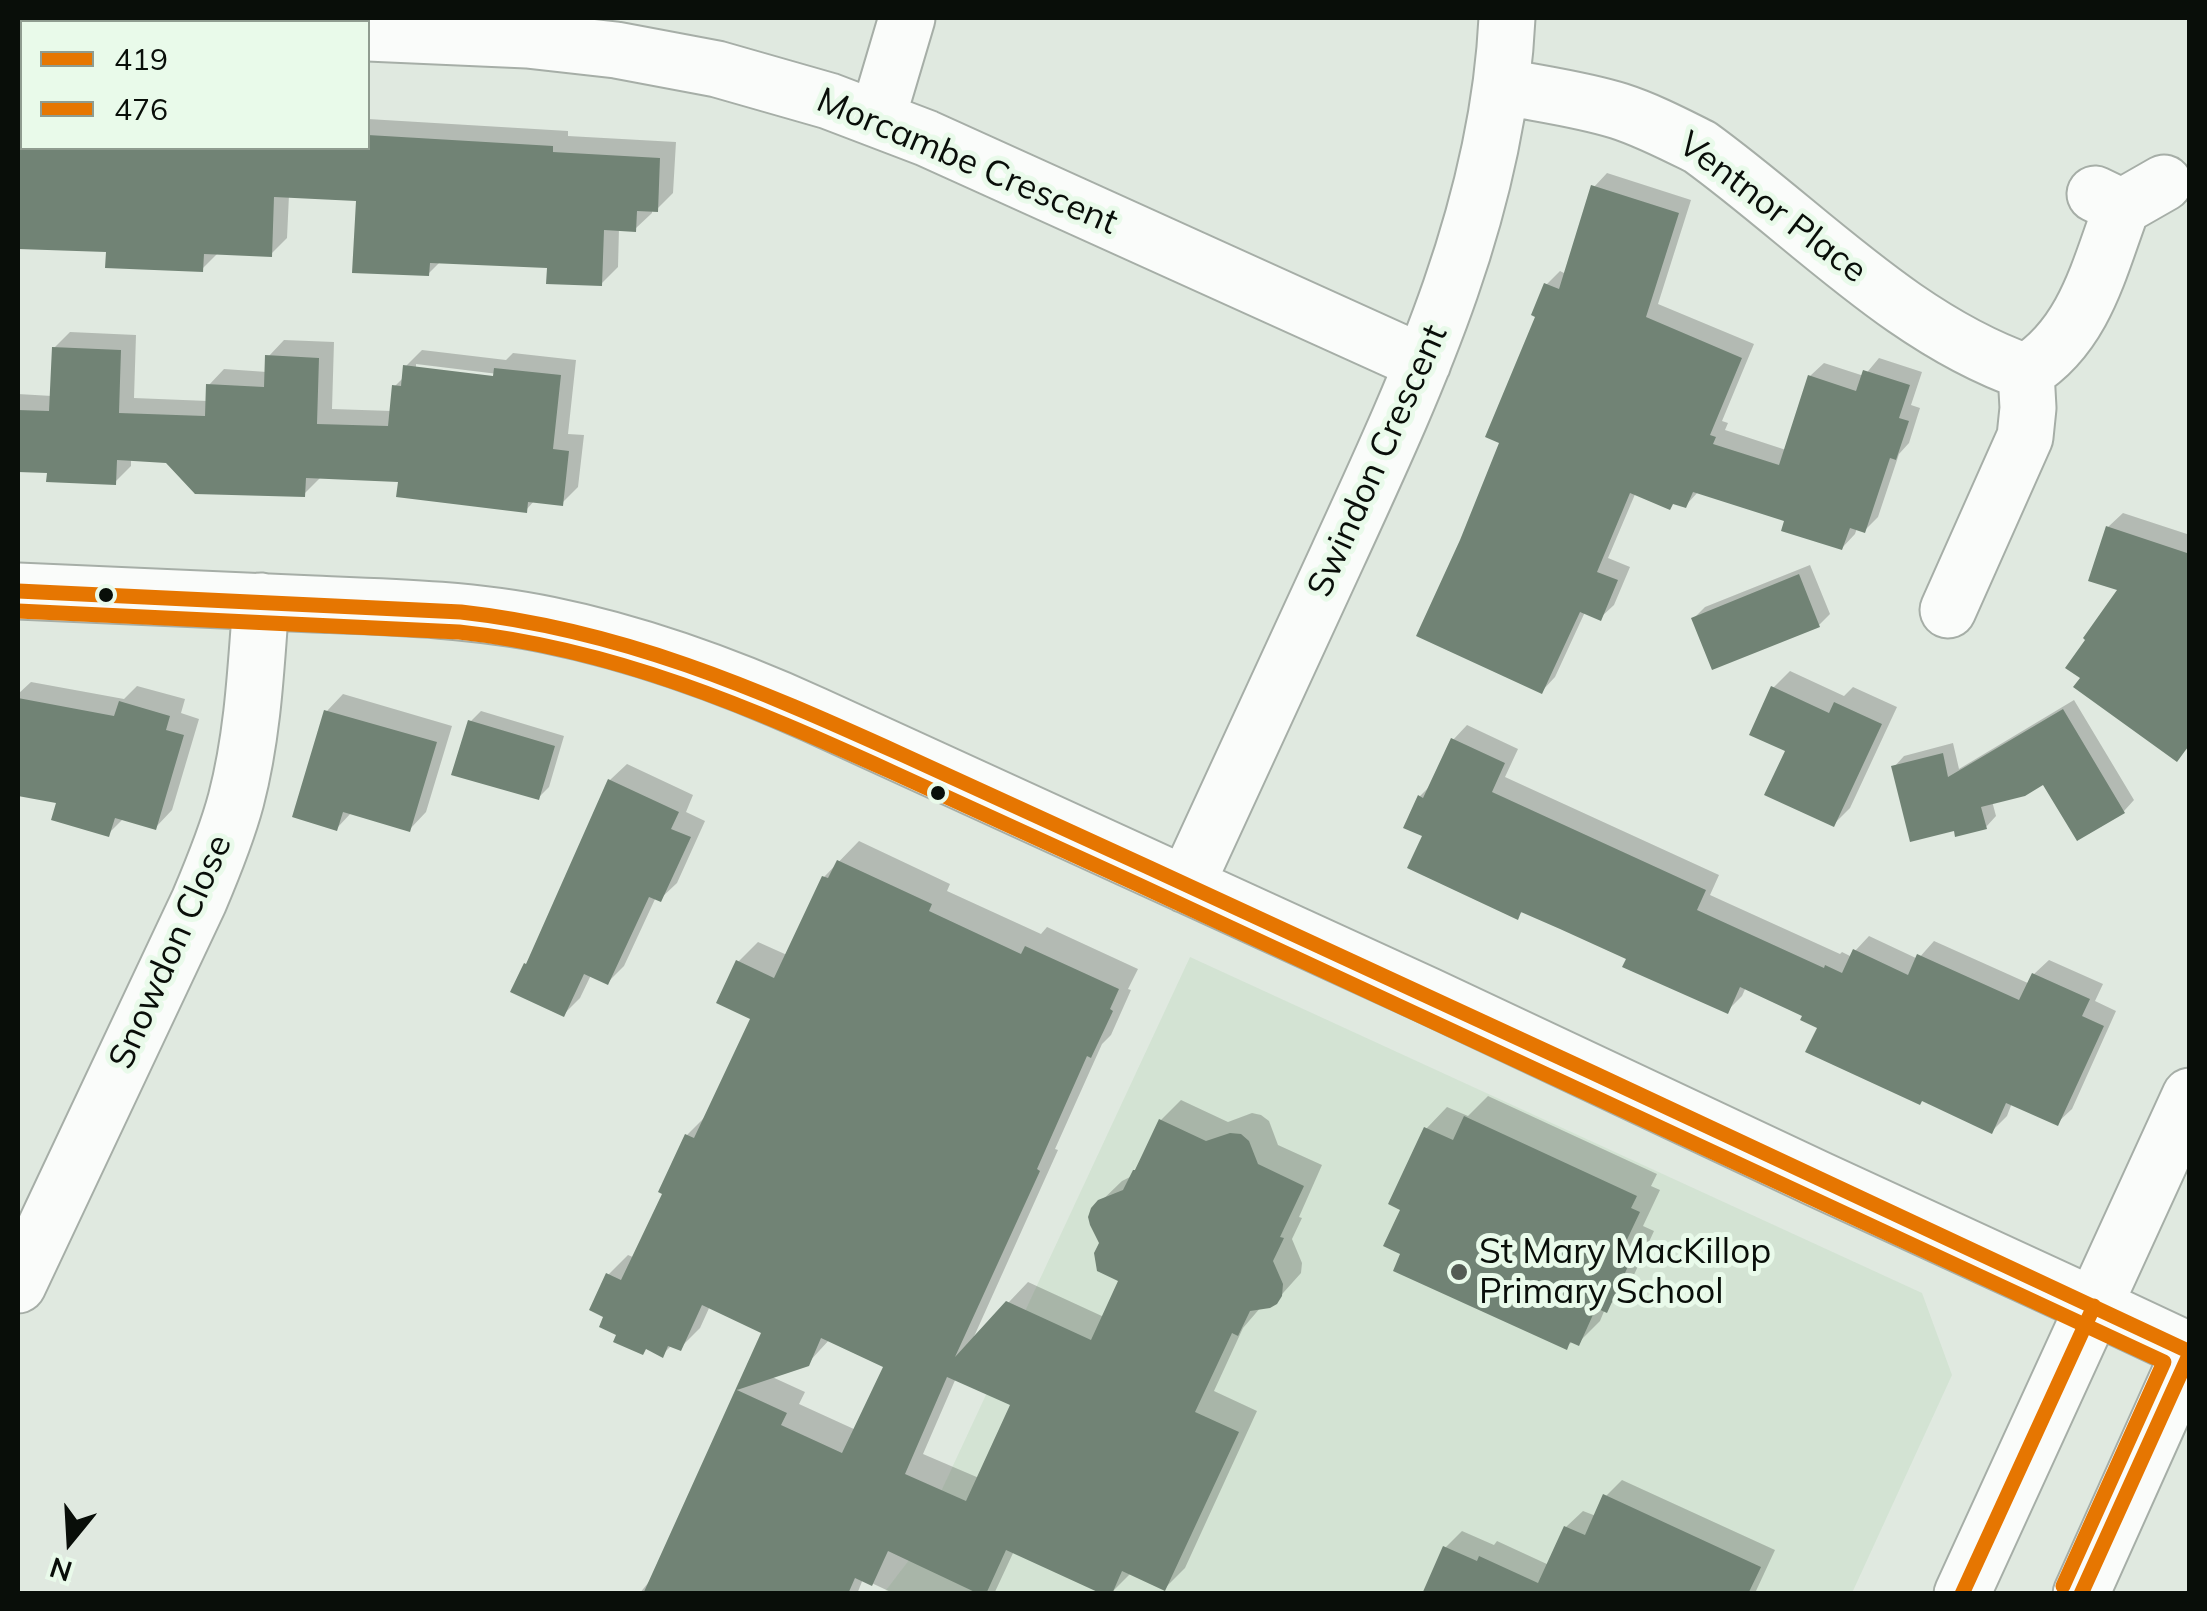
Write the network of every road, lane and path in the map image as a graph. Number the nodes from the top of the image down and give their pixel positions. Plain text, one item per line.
1 (18, 18) edge
2 (906, 18) edge
3 (1507, 18) edge
4 (70, 20) edge
5 (370, 33) edge
6 (1501, 86) junction
7 (877, 118) junction
8 (2127, 195) dead end
9 (1423, 363) junction
10 (2026, 372) junction
11 (18, 591) edge
12 (262, 601) junction
13 (1948, 610) dead end
14 (1186, 885) junction
15 (2190, 1096) edge
16 (18, 1285) edge
17 (2094, 1306) junction
18 (2190, 1352) edge
19 (1962, 1594) edge
20 (2081, 1594) edge

1 - 4 street
2 - 7 street
3 - 6 street, Swindon Crescent
5 - 7 street, Morcambe Crescent
6 - 9 street, Swindon Crescent
6 - 10 street, Ventnor Place
7 - 9 street, Morcambe Crescent
8 - 10 street
9 - 14 street, Swindon Crescent
10 - 13 street
11 - 12 street
12 - 14 street
12 - 16 street, Snowdon Close
14 - 17 street
15 - 17 street
17 - 18 street
17 - 19 street
18 - 20 street

